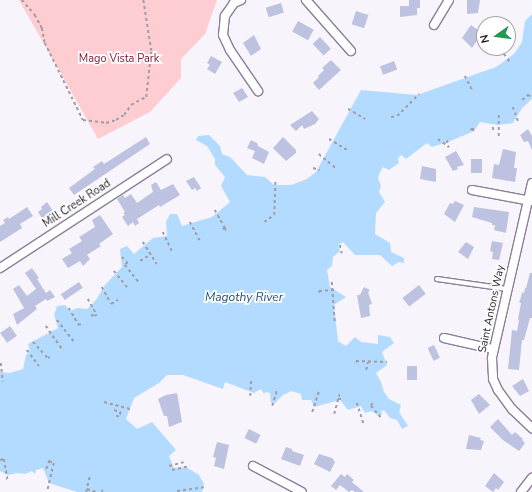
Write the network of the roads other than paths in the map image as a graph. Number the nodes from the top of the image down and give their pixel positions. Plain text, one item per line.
1 (241, 0) edge
2 (306, 0) edge
3 (449, 0) edge
4 (434, 25) dead end
5 (351, 51) dead end
6 (258, 90) dead end
7 (167, 159) dead end
8 (532, 183) edge
9 (472, 190) dead end
10 (530, 201) edge
11 (0, 268) edge
12 (437, 279) dead end
13 (507, 289) junction
14 (444, 338) dead end
15 (492, 349) junction
16 (532, 428) edge
17 (253, 466) dead end
18 (532, 478) edge
19 (302, 492) edge
20 (521, 492) edge

1 - 6 street
2 - 5 street
3 - 4 street
7 - 11 street, Mill Creek Road
8 - 10 street, Saint Antons Way
9 - 10 street
10 - 13 street, Saint Antons Way
12 - 13 lane
13 - 15 street, Saint Antons Way
14 - 15 street
15 - 16 street, Saint Antons Way
17 - 19 street
18 - 20 street

